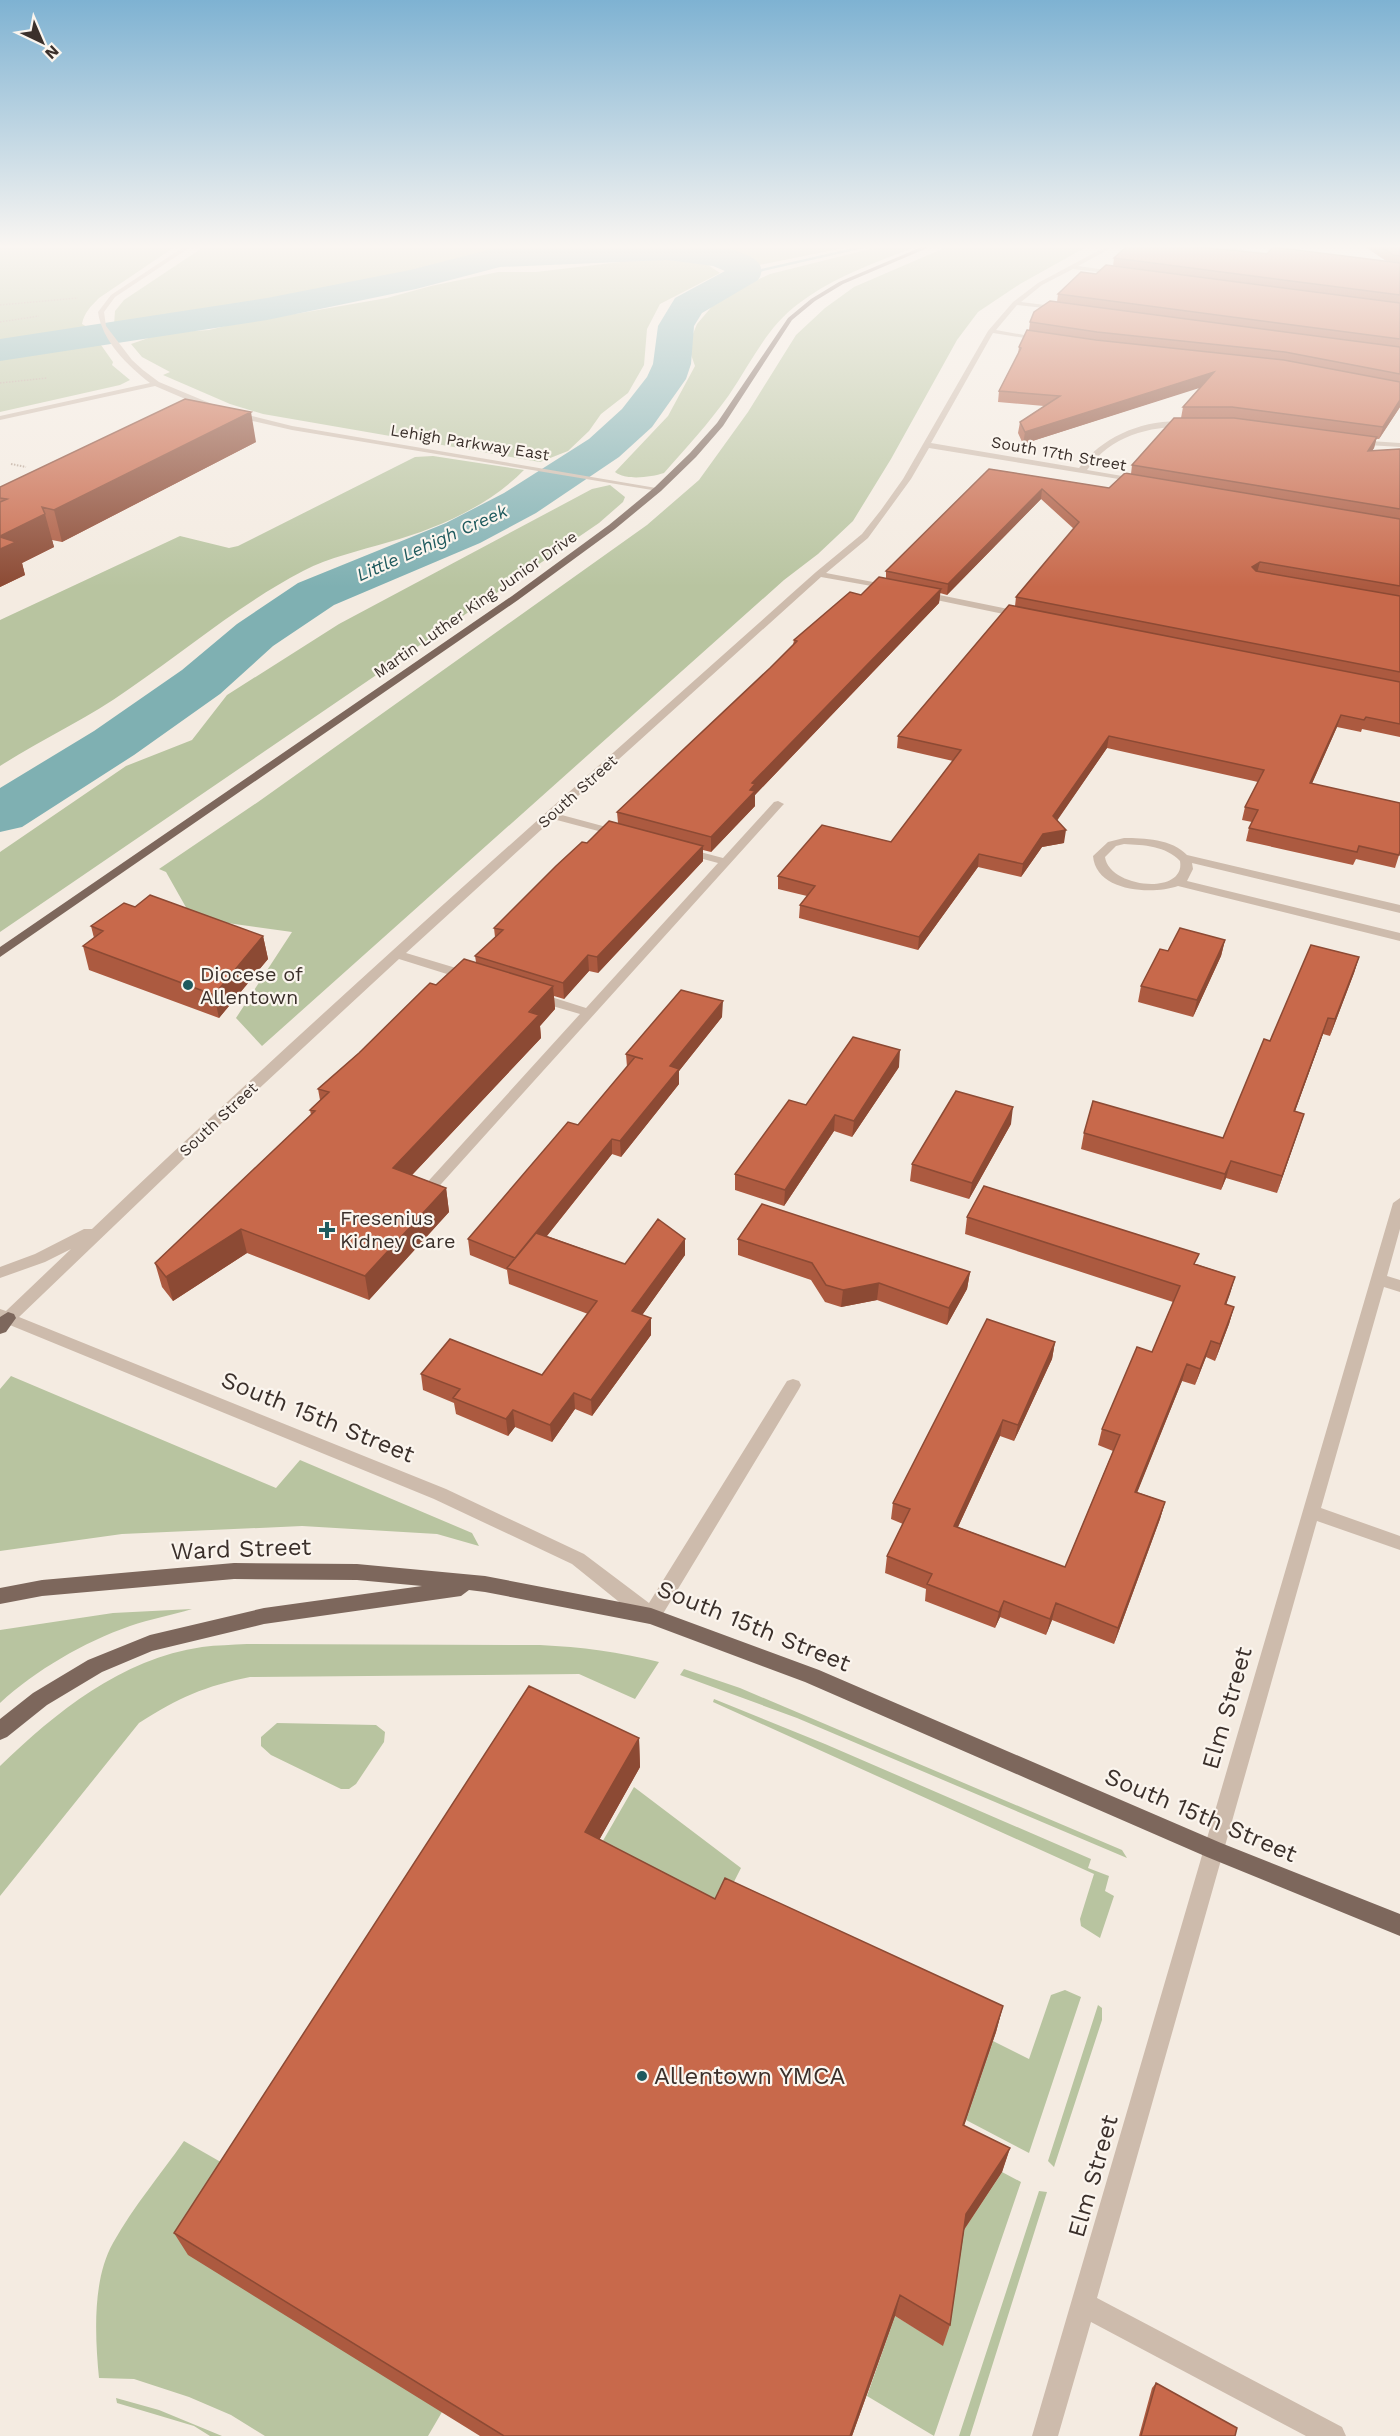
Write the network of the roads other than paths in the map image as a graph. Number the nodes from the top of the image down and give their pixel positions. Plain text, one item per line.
1 (127, 360) edge
2 (763, 360) edge
3 (976, 360) edge
4 (156, 384) junction
5 (0, 418) edge
6 (1193, 424) edge
7 (1346, 441) edge
8 (926, 445) junction
9 (1400, 445) edge
10 (1081, 472) junction
11 (1152, 483) edge
12 (658, 489) junction
13 (819, 574) junction
14 (903, 591) edge
15 (915, 593) edge
16 (1030, 616) edge
17 (778, 804) dead end
18 (550, 815) junction
19 (638, 838) edge
20 (671, 847) edge
21 (1182, 857) junction
22 (726, 862) junction
23 (1176, 882) junction
24 (1400, 909) edge
25 (1400, 937) edge
26 (0, 953) edge
27 (397, 954) junction
28 (488, 982) edge
29 (522, 993) edge
30 (589, 1014) junction
31 (428, 1190) edge
32 (1400, 1203) edge
33 (105, 1225) junction
34 (0, 1273) edge
35 (1378, 1279) junction
36 (1400, 1286) edge
37 (3, 1320) edge
38 (793, 1385) dead end
39 (1311, 1512) junction
40 (1400, 1543) edge
41 (485, 1584) junction
42 (0, 1596) edge
43 (651, 1616) junction
44 (0, 1731) edge
45 (1214, 1850) junction
46 (1400, 1925) edge
47 (1083, 2304) junction
48 (1045, 2436) edge
49 (1333, 2436) edge

1 - 4 street, Lehigh Parkway East
2 - 12 main road, Martin Luther King Junior Drive
3 - 8 street, South Street
4 - 5 street
4 - 12 street, Lehigh Parkway East
6 - 10 street
7 - 9 street
8 - 10 street, South 17th Street
8 - 13 street, South Street
10 - 11 street, South 17th Street
12 - 26 main road, Martin Luther King Junior Drive
13 - 14 street
13 - 18 street, South Street
15 - 16 street
17 - 22 street
18 - 19 street
18 - 27 street, South Street
20 - 22 street
21 - 23 street
21 - 23 street
21 - 24 street
22 - 30 street
23 - 25 street
27 - 28 street
27 - 33 street, South Street
29 - 30 street
30 - 31 street
32 - 35 street, Elm Street
33 - 34 street
33 - 37 street, South Street
35 - 36 street
35 - 39 street, Elm Street
37 - 43 street, South 15th Street
38 - 43 street
39 - 40 street
39 - 45 street, Elm Street
41 - 42 main road, Ward Street
41 - 43 main road
41 - 44 main road
43 - 45 main road, South 15th Street
45 - 46 main road, South 15th Street
45 - 47 street, Elm Street
47 - 48 street, Elm Street
47 - 49 street

